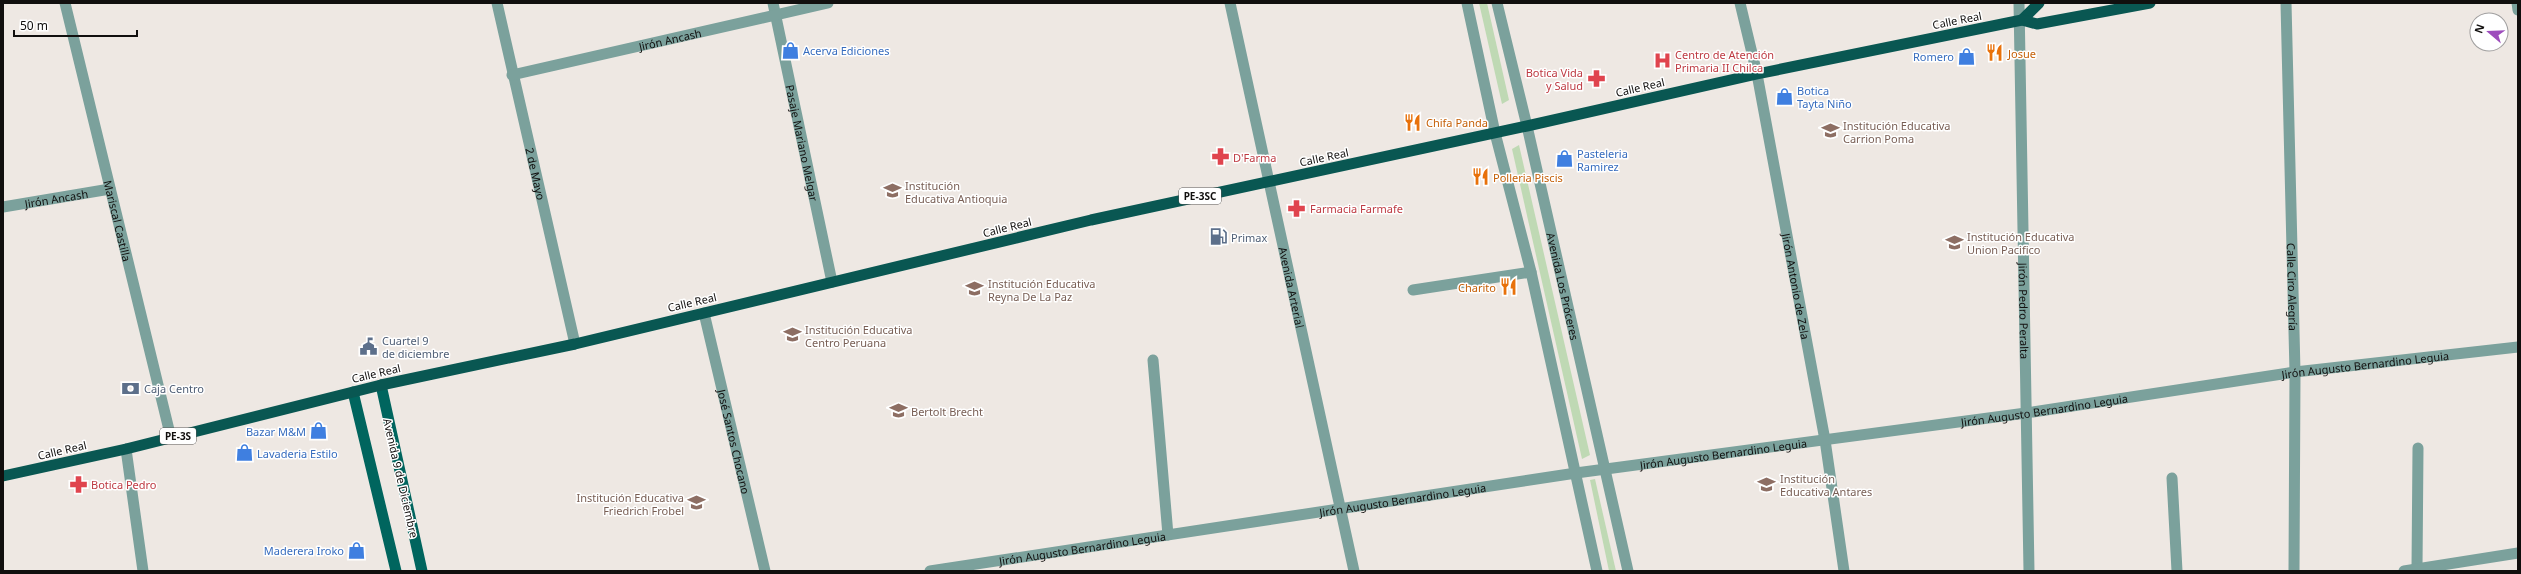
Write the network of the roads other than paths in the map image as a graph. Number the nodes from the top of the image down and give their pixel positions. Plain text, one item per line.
1 (65, 3) edge
2 (497, 3) edge
3 (773, 3) edge
4 (828, 3) edge
5 (1230, 3) edge
6 (1467, 3) edge
7 (1497, 3) edge
8 (1740, 3) edge
9 (2019, 3) edge
10 (2039, 3) edge
11 (2150, 3) edge
12 (2286, 3) edge
13 (2517, 3) edge
14 (2518, 10) edge
15 (776, 15) junction
16 (2021, 20) junction
17 (1757, 74) junction
18 (512, 75) junction
19 (1527, 126) junction
20 (1495, 133) junction
21 (1267, 182) junction
22 (110, 189) junction
23 (3, 207) edge
24 (1532, 272) junction
25 (832, 282) junction
26 (1413, 290) dead end
27 (704, 313) junction
28 (575, 344) junction
29 (2518, 347) edge
30 (1153, 360) dead end
31 (2295, 372) junction
32 (381, 386) junction
33 (352, 392) junction
34 (2026, 413) junction
35 (171, 438) junction
36 (1824, 440) junction
37 (2418, 448) dead end
38 (126, 449) junction
39 (1605, 469) junction
40 (1576, 473) junction
41 (3, 476) edge
42 (2172, 478) dead end
43 (1340, 508) junction
44 (1168, 534) junction
45 (2518, 553) edge
46 (2417, 569) junction
47 (143, 571) edge
48 (396, 571) edge
49 (422, 571) edge
50 (765, 571) edge
51 (930, 571) edge
52 (1354, 571) edge
53 (1597, 571) edge
54 (1628, 571) edge
55 (1844, 571) edge
56 (2029, 571) edge
57 (2177, 571) edge
58 (2294, 571) edge
59 (2404, 571) edge

1 - 22 street, Mariscal Castilla
2 - 18 street, 2 de Mayo
3 - 15 street, Pasaje Mariano Melgar
4 - 15 street, Jirón Ancash
5 - 21 street, Avenida Arterial
6 - 20 street
7 - 19 street, Avenida Los Próceres
8 - 17 street, Jirón Antonio de Zela
9 - 16 street, Jirón Pedro Peralta
10 - 16 highway
11 - 16 highway, Calle Real / PE-3SC
12 - 31 street, Calle Ciro Alegría
13 - 14 street
15 - 18 street, Jirón Ancash
15 - 25 street, Pasaje Mariano Melgar
16 - 17 highway, Calle Real / PE-3SC
16 - 34 street, Jirón Pedro Peralta
17 - 19 highway, Calle Real / PE-3SC
17 - 36 street, Jirón Antonio de Zela
18 - 28 street, 2 de Mayo
19 - 20 highway, Calle Real / PE-3SC
19 - 39 street, Avenida Los Próceres
20 - 21 highway, Calle Real / PE-3SC
20 - 24 street
21 - 25 highway, Calle Real / PE-3SC
21 - 43 street, Avenida Arterial
22 - 23 street, Jirón Ancash
22 - 35 street, Mariscal Castilla
24 - 26 street
24 - 40 street
25 - 27 highway, Calle Real / PE-3SC
27 - 28 highway, Calle Real / PE-3SC
27 - 50 street, José Santos Chocano
28 - 32 highway, Calle Real / PE-3SC
29 - 31 street, Jirón Augusto Bernardino Leguia
30 - 44 street
31 - 34 street, Jirón Augusto Bernardino Leguia
31 - 58 street, Calle Ciro Alegría
32 - 33 highway, Calle Real / PE-3S
32 - 49 main road, Avenida 9 de Diciembre
33 - 35 highway, Calle Real / PE-3S
33 - 48 main road
34 - 36 street, Jirón Augusto Bernardino Leguia
34 - 56 street, Jirón Pedro Peralta
35 - 38 highway, Calle Real / PE-3S
36 - 39 street, Jirón Augusto Bernardino Leguia
36 - 55 street, Jirón Antonio de Zela
37 - 46 street
38 - 41 highway, Calle Real / PE-3S
38 - 47 street
39 - 40 street, Jirón Augusto Bernardino Leguia
39 - 54 street, Avenida Los Próceres
40 - 43 street, Jirón Augusto Bernardino Leguia
40 - 53 street
42 - 57 street
43 - 44 street, Jirón Augusto Bernardino Leguia
43 - 52 street, Avenida Arterial
44 - 51 street, Jirón Augusto Bernardino Leguia
45 - 46 street
46 - 59 street

